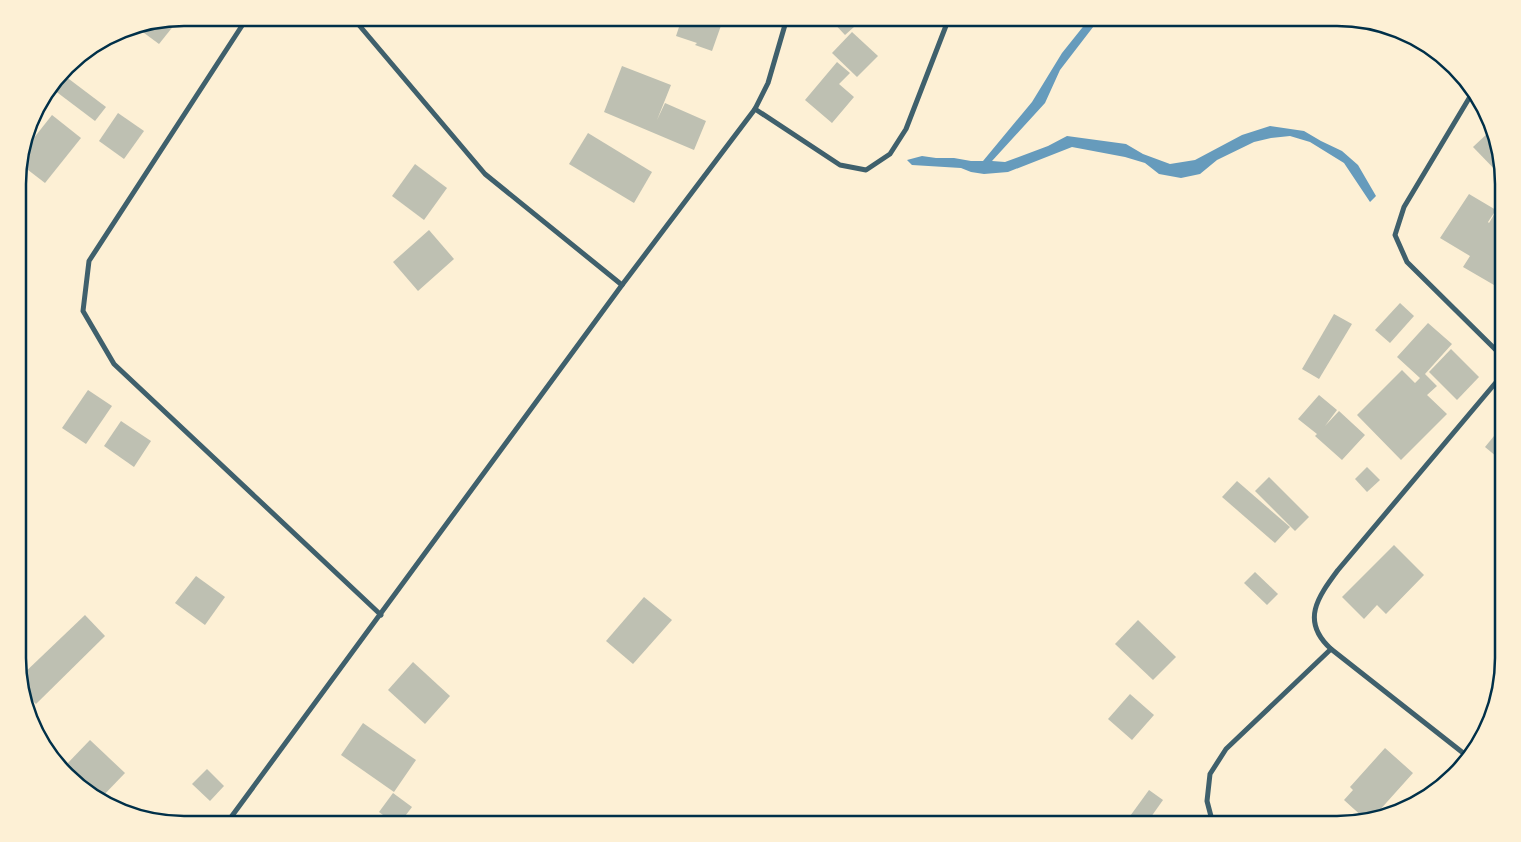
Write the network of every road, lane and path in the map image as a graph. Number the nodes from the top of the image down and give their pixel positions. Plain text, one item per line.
1 (243, 26) edge
2 (360, 26) edge
3 (785, 26) edge
4 (946, 26) edge
5 (1469, 98) edge
6 (755, 109) junction
7 (622, 285) junction
8 (1494, 347) edge
9 (1494, 385) edge
10 (381, 615) junction
11 (1331, 648) junction
12 (1463, 753) edge
13 (1211, 815) edge
14 (232, 816) edge

1 - 10 street
2 - 7 street
3 - 6 street
4 - 6 street
5 - 8 street
6 - 7 street
7 - 10 street
9 - 11 street
10 - 14 street
11 - 12 street
11 - 13 street

